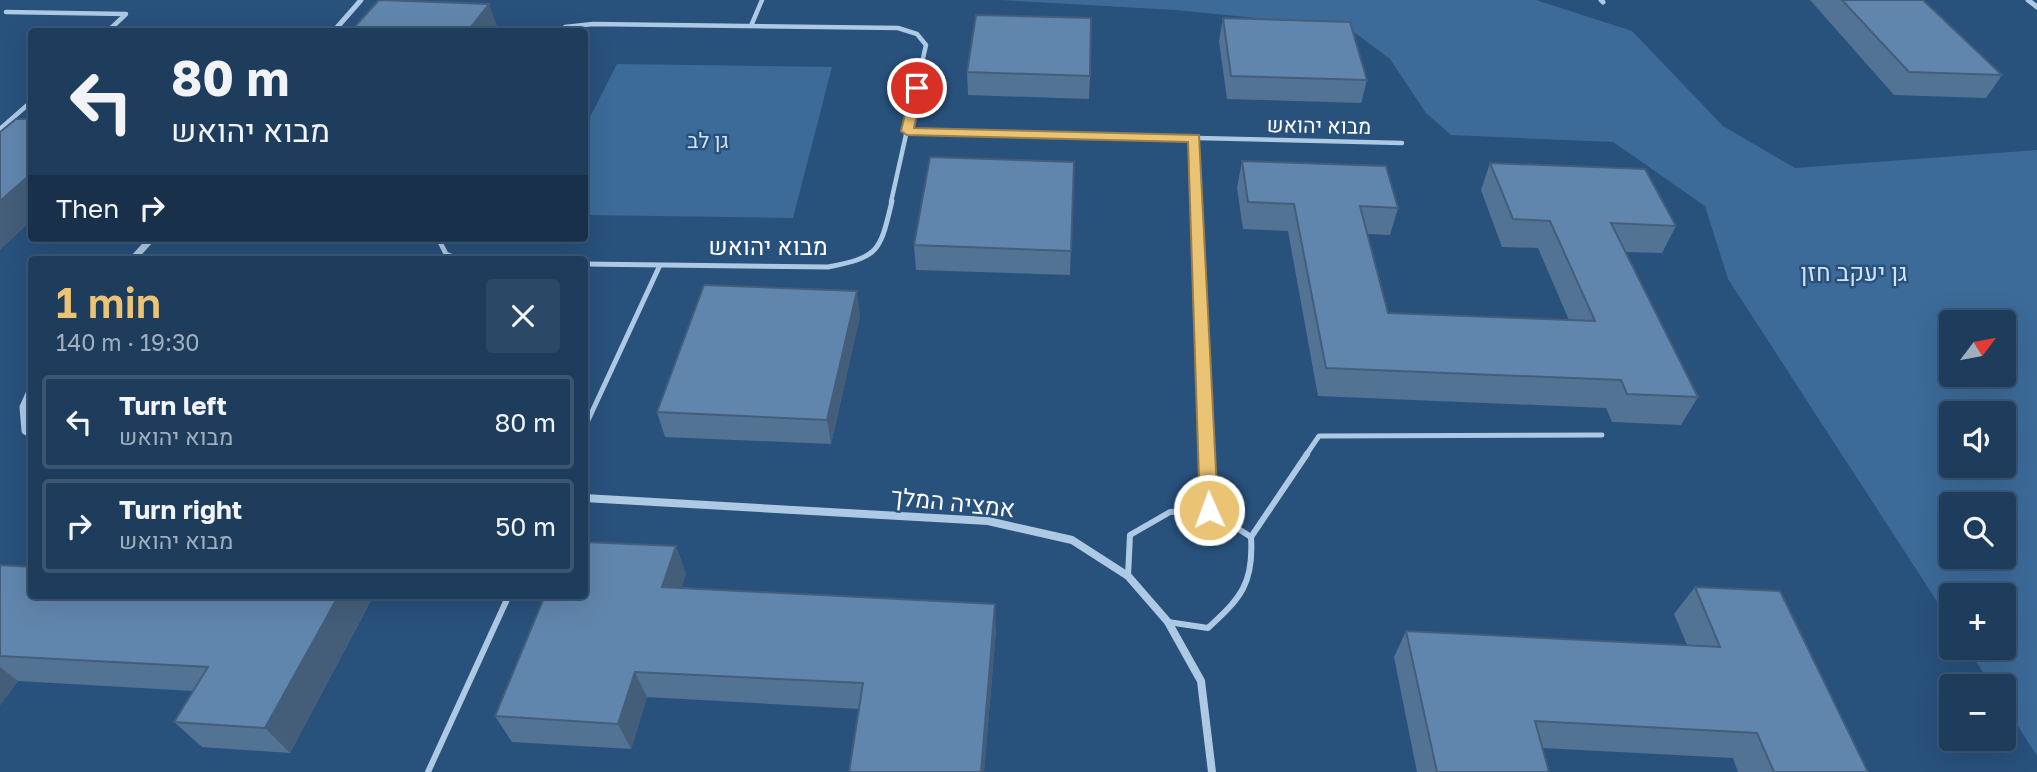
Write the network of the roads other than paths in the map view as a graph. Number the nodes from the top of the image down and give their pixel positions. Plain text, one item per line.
1 (360, 0) edge
2 (762, 0) edge
3 (2028, 0) edge
4 (2037, 7) edge
5 (6, 12) dead end
6 (751, 26) junction
7 (111, 28) edge
8 (336, 28) edge
9 (564, 28) edge
10 (28, 104) edge
11 (25, 107) junction
12 (28, 107) edge
13 (0, 129) edge
14 (907, 131) junction
15 (1194, 138) junction
16 (1402, 144) dead end
17 (148, 242) edge
18 (440, 242) edge
19 (136, 256) edge
20 (451, 256) edge
21 (588, 264) edge
22 (660, 265) junction
23 (28, 396) edge
24 (588, 420) edge
25 (28, 433) edge
26 (1602, 435) dead end
27 (588, 498) edge
28 (1209, 510) junction
29 (1251, 537) junction
30 (1128, 576) junction
31 (507, 599) edge
32 (1168, 622) junction
33 (428, 772) edge
34 (1212, 772) edge

1 - 8 street
2 - 6 lane
3 - 4 street
5 - 7 lane
6 - 9 lane
6 - 14 lane, מבוא יהואש
10 - 11 lane
11 - 12 lane
11 - 13 lane
14 - 15 lane, מבוא יהואש
14 - 22 lane, מבוא יהואש
15 - 16 lane, מבוא יהואש
15 - 28 lane
17 - 19 street
18 - 20 lane
21 - 22 lane
22 - 24 lane
23 - 25 street
26 - 29 lane
27 - 30 street, אמציה המלך
28 - 29 lane
28 - 30 lane
29 - 32 lane
30 - 32 street, אמציה המלך
31 - 33 lane
32 - 34 street, אמציה המלך

